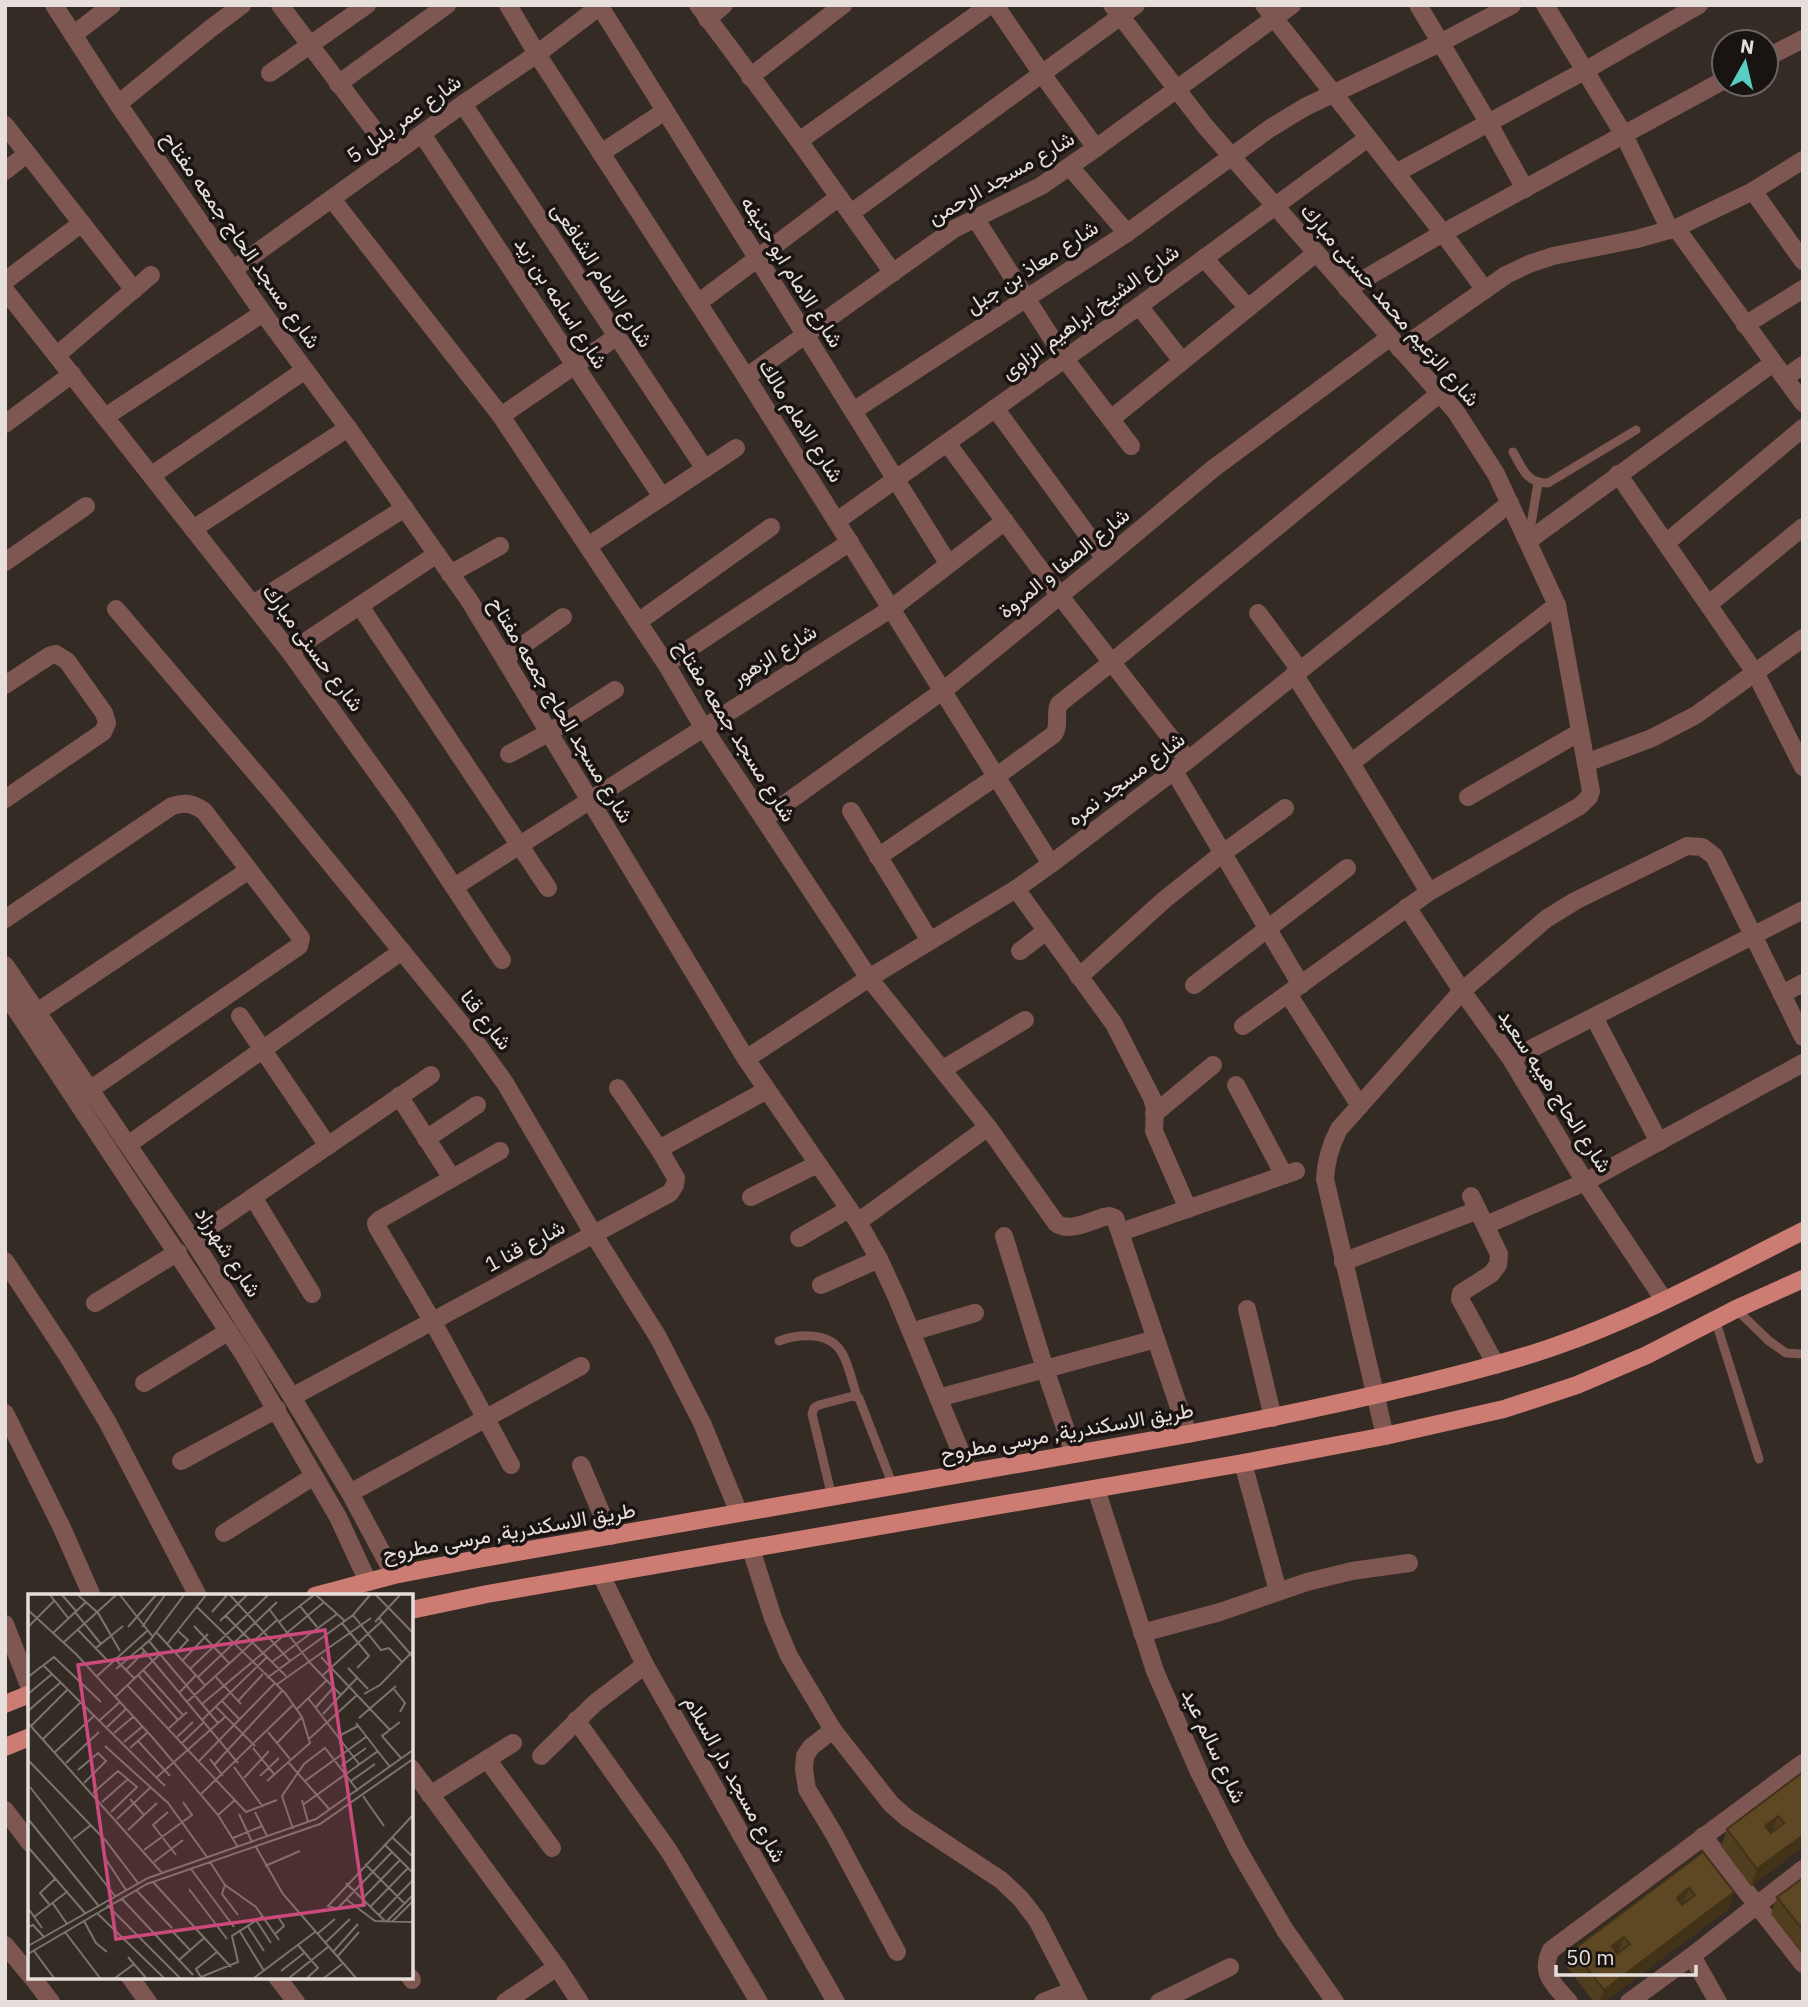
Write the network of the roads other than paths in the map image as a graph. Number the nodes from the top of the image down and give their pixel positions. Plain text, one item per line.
1 (54, 5) edge
2 (112, 5) edge
3 (280, 5) edge
4 (367, 5) edge
5 (447, 5) edge
6 (509, 5) edge
7 (724, 5) edge
8 (843, 5) edge
9 (992, 5) edge
10 (1136, 5) edge
11 (1292, 5) edge
12 (1418, 5) edge
13 (1512, 5) edge
14 (1545, 5) edge
15 (1699, 5) edge
16 (600, 6) edge
17 (232, 8) edge
18 (1117, 11) edge
19 (702, 12) edge
20 (1268, 12) edge
21 (73, 35) junction
22 (1803, 39) edge
23 (1440, 43) junction
24 (310, 46) junction
25 (1780, 51) edge
26 (537, 54) junction
27 (1586, 70) junction
28 (271, 73) dead end
29 (1042, 74) junction
30 (750, 77) junction
31 (338, 84) junction
32 (1710, 88) edge
33 (1176, 89) junction
34 (1333, 93) junction
35 (118, 104) junction
36 (463, 104) junction
37 (665, 111) junction
38 (1488, 122) junction
39 (5, 125) edge
40 (422, 134) junction
41 (1624, 135) junction
42 (1368, 138) junction
43 (799, 141) junction
44 (1096, 148) junction
45 (601, 153) junction
46 (27, 154) junction
47 (393, 155) junction
48 (1232, 157) junction
49 (1803, 160) edge
50 (1070, 167) junction
51 (5, 172) edge
52 (1396, 173) junction
53 (1525, 188) junction
54 (1752, 191) junction
55 (839, 197) junction
56 (332, 199) junction
57 (1275, 206) junction
58 (851, 213) junction
59 (975, 218) junction
60 (82, 223) junction
61 (1673, 229) junction
62 (1127, 233) junction
63 (1443, 233) junction
64 (1316, 253) junction
65 (1204, 258) junction
66 (757, 259) junction
67 (1803, 261) edge
68 (234, 269) junction
69 (893, 273) junction
70 (151, 275) dead end
71 (5, 281) edge
72 (1347, 289) junction
73 (1803, 289) edge
74 (5, 290) edge
75 (134, 290) junction
76 (1485, 290) junction
77 (1026, 298) junction
78 (698, 303) junction
79 (1139, 306) junction
80 (1248, 308) junction
81 (263, 313) junction
82 (1745, 325) junction
83 (805, 335) junction
84 (616, 337) junction
85 (1394, 343) junction
86 (57, 355) junction
87 (1065, 359) junction
88 (1182, 361) junction
89 (1773, 363) junction
90 (575, 365) junction
91 (1803, 365) edge
92 (305, 370) junction
93 (72, 374) junction
94 (746, 377) junction
95 (1786, 377) junction
96 (1439, 394) junction
97 (1803, 403) edge
98 (995, 408) junction
99 (853, 411) junction
100 (105, 416) junction
101 (501, 416) junction
102 (1111, 419) junction
103 (5, 424) edge
104 (348, 428) junction
105 (1803, 428) edge
106 (1636, 430) dead end
107 (947, 443) junction
108 (1131, 446) dead end
109 (736, 449) dead end
110 (1513, 452) dead end
111 (705, 469) junction
112 (1618, 474) junction
113 (152, 475) junction
114 (895, 479) junction
115 (1538, 483) junction
116 (662, 497) junction
117 (1510, 503) junction
118 (86, 506) dead end
119 (404, 508) junction
120 (1005, 520) junction
121 (837, 521) junction
122 (771, 527) dead end
123 (1803, 527) edge
124 (193, 529) junction
125 (1528, 541) junction
126 (850, 542) junction
127 (1666, 543) junction
128 (500, 546) dead end
129 (588, 546) junction
130 (438, 554) junction
131 (1105, 559) junction
132 (5, 562) edge
133 (948, 563) junction
134 (450, 574) junction
135 (1060, 596) junction
136 (253, 604) junction
137 (1709, 604) junction
138 (1557, 605) junction
139 (360, 606) junction
140 (892, 608) junction
141 (116, 609) dead end
142 (1258, 613) dead end
143 (563, 617) dead end
144 (638, 622) junction
145 (1803, 638) edge
146 (290, 652) junction
147 (505, 658) junction
148 (1112, 662) junction
149 (666, 664) junction
150 (1297, 672) junction
151 (1756, 674) junction
152 (5, 685) edge
153 (615, 690) dead end
154 (944, 690) junction
155 (704, 726) junction
156 (1580, 732) junction
157 (548, 733) junction
158 (509, 754) dead end
159 (1351, 763) junction
160 (1586, 763) junction
161 (1181, 766) junction
162 (1803, 767) edge
163 (998, 776) junction
164 (1468, 797) dead end
165 (5, 799) edge
166 (589, 800) junction
167 (1285, 808) dead end
168 (851, 811) dead end
169 (764, 818) junction
170 (519, 844) junction
171 (1223, 853) junction
172 (878, 857) junction
173 (1051, 864) junction
174 (1347, 869) dead end
175 (249, 870) junction
176 (454, 887) junction
177 (548, 888) dead end
178 (1016, 889) junction
179 (1429, 892) junction
180 (1407, 907) junction
181 (1803, 910) edge
182 (5, 919) edge
183 (1267, 929) junction
184 (1046, 931) junction
185 (1753, 935) junction
186 (930, 942) junction
187 (402, 951) junction
188 (1020, 951) dead end
189 (502, 960) dead end
190 (5, 965) edge
191 (1079, 977) junction
192 (869, 978) junction
193 (1803, 983) edge
194 (1194, 985) dead end
195 (1295, 990) junction
196 (1462, 991) junction
197 (5, 993) edge
198 (1782, 994) junction
199 (37, 1012) junction
200 (240, 1016) dead end
201 (1594, 1017) junction
202 (1025, 1020) dead end
203 (1243, 1026) dead end
204 (1803, 1037) edge
205 (263, 1049) junction
206 (746, 1059) junction
207 (1511, 1059) junction
208 (1803, 1063) edge
209 (1213, 1065) dead end
210 (943, 1069) junction
211 (431, 1075) dead end
212 (1236, 1085) dead end
213 (618, 1088) dead end
214 (91, 1089) junction
215 (768, 1090) junction
216 (399, 1096) junction
217 (477, 1105) dead end
218 (1360, 1106) junction
219 (1154, 1114) junction
220 (988, 1126) junction
221 (426, 1139) junction
222 (1659, 1142) junction
223 (129, 1144) junction
224 (328, 1146) junction
225 (659, 1149) junction
226 (500, 1150) dead end
227 (818, 1164) junction
228 (452, 1178) junction
229 (1585, 1182) junction
230 (253, 1197) junction
231 (751, 1197) dead end
232 (1188, 1209) junction
233 (1478, 1210) junction
234 (853, 1215) junction
235 (1803, 1231) edge
236 (1121, 1232) junction
237 (594, 1235) junction
238 (1004, 1236) dead end
239 (799, 1238) dead end
240 (192, 1239) junction
241 (177, 1252) junction
242 (879, 1259) junction
243 (5, 1261) edge
244 (1343, 1262) junction
245 (1803, 1279) edge
246 (821, 1285) dead end
247 (312, 1294) dead end
248 (1664, 1300) junction
249 (95, 1303) dead end
250 (1247, 1309) dead end
251 (1736, 1309) junction
252 (975, 1313) dead end
253 (1715, 1320) junction
254 (433, 1322) junction
255 (229, 1331) junction
256 (911, 1332) junction
257 (1156, 1339) junction
258 (779, 1341) dead end
259 (1803, 1354) edge
260 (1496, 1365) junction
261 (580, 1366) dead end
262 (1045, 1369) junction
263 (144, 1383) dead end
264 (1375, 1395) junction
265 (857, 1396) junction
266 (292, 1397) junction
267 (938, 1398) junction
268 (277, 1409) junction
269 (5, 1413) edge
270 (1273, 1418) junction
271 (485, 1419) junction
272 (1188, 1434) junction
273 (1385, 1436) junction
274 (1074, 1454) junction
275 (1759, 1460) dead end
276 (181, 1461) dead end
277 (1243, 1463) junction
278 (511, 1465) dead end
279 (581, 1465) dead end
280 (969, 1472) junction
281 (314, 1476) junction
282 (892, 1486) junction
283 (1096, 1489) junction
284 (350, 1493) junction
285 (832, 1497) junction
286 (739, 1513) junction
287 (224, 1532) dead end
288 (611, 1536) junction
289 (751, 1549) junction
290 (1409, 1563) dead end
291 (601, 1574) junction
292 (394, 1575) junction
293 (368, 1582) junction
294 (1278, 1591) junction
295 (91, 1594) edge
296 (197, 1594) edge
297 (323, 1594) edge
298 (413, 1610) edge
299 (5, 1624) edge
300 (1142, 1633) junction
301 (645, 1665) junction
302 (28, 1683) edge
303 (28, 1695) edge
304 (5, 1704) edge
305 (576, 1720) junction
306 (833, 1730) junction
307 (28, 1738) edge
308 (513, 1743) dead end
309 (5, 1747) edge
310 (541, 1756) dead end
311 (487, 1759) junction
312 (1803, 1763) edge
313 (413, 1771) edge
314 (430, 1795) junction
315 (5, 1810) edge
316 (1703, 1836) junction
317 (28, 1840) edge
318 (552, 1848) dead end
319 (1803, 1869) edge
320 (1757, 1906) junction
321 (5, 1945) edge
322 (897, 1952) dead end
323 (1692, 1956) junction
324 (1803, 1964) edge
325 (1230, 1966) dead end
326 (557, 1967) junction
327 (28, 1972) edge
328 (33, 1979) edge
329 (131, 1979) edge
330 (279, 1979) edge
331 (1076, 1996) edge
332 (1177, 1998) edge
333 (51, 2002) edge
334 (148, 2002) edge
335 (296, 2002) edge
336 (505, 2002) edge
337 (580, 2002) edge
338 (759, 2002) edge
339 (836, 2002) edge
340 (1043, 2002) edge
341 (1159, 2002) edge
342 (1335, 2002) edge
343 (1569, 2002) edge
344 (1629, 2002) edge
345 (1718, 2002) edge

1 - 21 street, شارع مسجد الحاج جمعه مفتاح
2 - 21 street
3 - 24 street
4 - 24 street
5 - 31 street
6 - 26 street, شارع الامام مالك
7 - 19 street
8 - 30 street
9 - 29 street
9 - 43 street
10 - 18 street
11 - 20 street, شارع مسجد الرحمن
12 - 23 street
13 - 23 street, شارع معاذ بن جبل
14 - 27 street
15 - 27 street
16 - 26 street, شارع عمر بلبل 5
16 - 37 street, شارع الامام ابو حنيفه
17 - 35 street
18 - 29 street
18 - 33 street, شارع الزعيم محمد حسنى مبارك
19 - 30 street
20 - 33 street, شارع مسجد الرحمن
20 - 34 street
21 - 35 street, شارع مسجد الحاج جمعه مفتاح
22 - 25 street
23 - 34 street, شارع معاذ بن جبل
23 - 38 street
24 - 28 street
24 - 31 street
26 - 36 street, شارع عمر بلبل 5
26 - 45 street, شارع الامام مالك
27 - 38 street
27 - 41 street
29 - 44 street
29 - 58 street
30 - 43 street
31 - 47 street
32 - 41 street
33 - 44 street, شارع مسجد الرحمن
33 - 48 street, شارع الزعيم محمد حسنى مبارك
34 - 42 street
34 - 48 street, شارع معاذ بن جبل
35 - 68 street, شارع مسجد الحاج جمعه مفتاح
36 - 40 street, شارع عمر بلبل 5
36 - 84 street, شارع الامام الشافعى
37 - 45 street
37 - 66 street, شارع الامام ابو حنيفه
38 - 52 street
38 - 53 street
39 - 46 street
40 - 47 street, شارع عمر بلبل 5
40 - 90 street, شارع اسامه بن زيد
41 - 53 street
41 - 61 street
42 - 52 street
42 - 57 street, شارع الشيخ ابراهيم الزاوى
43 - 55 street
44 - 50 street, شارع مسجد الرحمن
45 - 78 street, شارع الامام مالك
46 - 51 street
46 - 60 street
47 - 56 street, شارع عمر بلبل 5
48 - 57 street, شارع الزعيم محمد حسنى مبارك
48 - 62 street, شارع معاذ بن جبل
49 - 54 street, شارع الصفا و المروة
50 - 59 street, شارع مسجد الرحمن
50 - 62 street
52 - 63 street
53 - 63 street
54 - 61 street, شارع الصفا و المروة
54 - 67 street
55 - 58 street
55 - 66 street
56 - 68 street, شارع عمر بلبل 5
56 - 101 street, شارع مسجد جمعه مفتاح
57 - 64 street, شارع الزعيم محمد حسنى مبارك
57 - 65 street, شارع الشيخ ابراهيم الزاوى
58 - 69 street
59 - 69 street, شارع مسجد الرحمن
59 - 77 street
60 - 71 street
60 - 75 street
61 - 76 street, شارع الصفا و المروة
61 - 82 street
62 - 77 street, شارع معاذ بن جبل
63 - 72 street
63 - 76 street
64 - 72 street, شارع الزعيم محمد حسنى مبارك
64 - 80 street
65 - 79 street, شارع الشيخ ابراهيم الزاوى
65 - 80 street
66 - 78 street
66 - 83 street, شارع الامام ابو حنيفه
68 - 81 street, شارع مسجد الحاج جمعه مفتاح
69 - 83 street, شارع مسجد الرحمن
70 - 75 street
72 - 85 street, شارع الزعيم محمد حسنى مبارك
73 - 82 street
74 - 86 street, شارع حسنى مبارك
75 - 86 street
76 - 85 street, شارع الصفا و المروة
77 - 87 street
77 - 99 street, شارع معاذ بن جبل
78 - 94 street, شارع الامام مالك
79 - 87 street, شارع الشيخ ابراهيم الزاوى
79 - 88 street
80 - 88 street
81 - 92 street, شارع مسجد الحاج جمعه مفتاح
81 - 100 street
82 - 89 street
83 - 94 street, شارع مسجد الرحمن
83 - 99 street, شارع الامام ابو حنيفه
84 - 90 street
84 - 111 street, شارع الامام الشافعى
85 - 96 street, شارع الزعيم محمد حسنى مبارك
85 - 131 street, شارع الصفا و المروة
86 - 93 street, شارع حسنى مبارك
87 - 98 street, شارع الشيخ ابراهيم الزاوى
87 - 102 street
88 - 102 street
89 - 95 street
89 - 112 street
90 - 101 street
90 - 116 street, شارع اسامه بن زيد
91 - 95 street
92 - 104 street, شارع مسجد الحاج جمعه مفتاح
92 - 113 street
93 - 100 street, شارع حسنى مبارك
93 - 103 street
94 - 121 street, شارع الامام مالك
95 - 97 street
96 - 117 street, شارع الزعيم محمد حسنى مبارك
96 - 148 street
98 - 107 street, شارع الشيخ ابراهيم الزاوى
98 - 131 street
99 - 114 street, شارع الامام ابو حنيفه
100 - 113 street, شارع حسنى مبارك
101 - 129 street, شارع مسجد جمعه مفتاح
102 - 108 street
104 - 119 street, شارع مسجد الحاج جمعه مفتاح
104 - 124 street
105 - 127 street
106 - 115 lane
107 - 114 street, شارع الشيخ ابراهيم الزاوى
107 - 120 street
109 - 111 street
110 - 115 lane
111 - 116 street
112 - 125 street
112 - 127 street
113 - 124 street, شارع حسنى مبارك
114 - 121 street, شارع الشيخ ابراهيم الزاوى
114 - 133 street, شارع الامام ابو حنيفه
115 - 125 lane
116 - 129 street
117 - 125 street, شارع الزعيم محمد حسنى مبارك
117 - 150 street, شارع مسجد نمره
118 - 132 street
119 - 130 street, شارع مسجد الحاج جمعه مفتاح
119 - 136 street
120 - 133 street, شارع الزهور
120 - 135 street
121 - 126 street, شارع الامام مالك
122 - 144 street
123 - 137 street
124 - 136 street, شارع حسنى مبارك
125 - 138 street, شارع الزعيم محمد حسنى مبارك
126 - 140 street, شارع الامام مالك
126 - 149 street
127 - 137 street
128 - 134 street
129 - 144 street, شارع مسجد جمعه مفتاح
130 - 134 street, شارع مسجد الحاج جمعه مفتاح
130 - 139 street
131 - 135 street, شارع الصفا و المروة
133 - 140 street, شارع الزهور
134 - 147 street, شارع مسجد الحاج جمعه مفتاح
135 - 148 street
135 - 154 street, شارع الصفا و المروة
136 - 146 street, شارع حسنى مبارك
137 - 151 street
138 - 156 street, شارع الزعيم محمد حسنى مبارك
138 - 159 street
139 - 146 street
139 - 170 street
140 - 154 street, شارع الامام مالك
140 - 155 street, شارع الزهور
141 - 187 street, شارع قنا
142 - 150 street
143 - 147 street
144 - 149 street, شارع مسجد جمعه مفتاح
145 - 151 street
146 - 176 street, شارع حسنى مبارك
147 - 157 street, شارع مسجد الحاج جمعه مفتاح
148 - 161 street
148 - 163 street
149 - 155 street, شارع مسجد جمعه مفتاح
150 - 159 street
150 - 161 street, شارع مسجد نمره
151 - 160 street
151 - 162 street
152 - 165 street
153 - 157 street
154 - 163 street, شارع الامام مالك
154 - 169 street, شارع الصفا و المروة
155 - 166 street, شارع الزهور
155 - 169 street, شارع مسجد جمعه مفتاح
156 - 160 street, شارع الزعيم محمد حسنى مبارك
156 - 164 street
157 - 158 street
157 - 166 street, شارع مسجد الحاج جمعه مفتاح
159 - 179 street
160 - 179 street, شارع الزعيم محمد حسنى مبارك
161 - 171 street
161 - 173 street, شارع مسجد نمره
163 - 172 street
163 - 173 street, شارع الامام مالك
166 - 170 street, شارع الزهور
166 - 206 street, شارع مسجد الحاج جمعه مفتاح
167 - 171 street
168 - 172 street
169 - 192 street, شارع مسجد جمعه مفتاح
170 - 176 street, شارع الزهور
170 - 177 street
171 - 183 street
171 - 191 street
172 - 186 street
173 - 178 street, شارع مسجد نمره
174 - 183 street
175 - 182 street
175 - 199 street
175 - 214 street
176 - 189 street, شارع حسنى مبارك
178 - 184 street
178 - 186 street, شارع مسجد نمره
179 - 180 street, شارع الزعيم محمد حسنى مبارك
180 - 195 street, شارع الزعيم محمد حسنى مبارك
180 - 196 street, شارع الحاج هيبه سعيد
181 - 185 street
183 - 194 street
183 - 195 street
184 - 188 street
184 - 191 street
185 - 196 street
185 - 198 street
185 - 201 street
186 - 192 street, شارع مسجد نمره
187 - 205 street
187 - 237 street, شارع قنا
190 - 199 street, شارع شهرزاد
191 - 219 street
192 - 206 street, شارع مسجد نمره
192 - 210 street, شارع مسجد جمعه مفتاح
193 - 198 street
195 - 203 street, شارع الزعيم محمد حسنى مبارك
195 - 218 street
196 - 207 street, شارع الحاج هيبه سعيد
196 - 218 street
197 - 241 street, شارع شهرزاد
198 - 204 street
199 - 214 street, شارع شهرزاد
200 - 205 street
201 - 207 street
201 - 222 street
202 - 210 street
205 - 223 street
205 - 224 street
206 - 215 street, شارع مسجد الحاج جمعه مفتاح
207 - 229 street, شارع الحاج هيبه سعيد
208 - 222 street
209 - 219 street
210 - 220 street, شارع مسجد جمعه مفتاح
211 - 216 street
212 - 232 street
213 - 225 street, شارع قنا 1
214 - 223 street, شارع شهرزاد
215 - 225 street
215 - 227 street, شارع مسجد الحاج جمعه مفتاح
216 - 221 street
216 - 224 street
217 - 221 street
218 - 244 street
219 - 232 street
220 - 234 street
220 - 236 street, شارع مسجد جمعه مفتاح
221 - 228 street
222 - 229 street
223 - 240 street, شارع شهرزاد
224 - 230 street
225 - 237 street, شارع قنا 1
226 - 228 street
227 - 231 street
227 - 234 street, شارع مسجد الحاج جمعه مفتاح
228 - 254 street
229 - 233 street
229 - 248 street, شارع الحاج هيبه سعيد
230 - 240 street
230 - 247 street
232 - 236 street
233 - 244 street
233 - 260 street
234 - 239 street
234 - 242 street, شارع مسجد الحاج جمعه مفتاح
235 - 248 main road, طريق الاسكندرية, مرسى مطروح
236 - 257 street
237 - 254 street, شارع قنا 1
237 - 286 street, شارع قنا
238 - 262 street
240 - 266 street, شارع شهرزاد
241 - 249 street
241 - 255 street, شارع شهرزاد
242 - 246 street
242 - 256 street, شارع مسجد الحاج جمعه مفتاح
243 - 296 street
244 - 264 street
245 - 251 main road
248 - 260 main road, طريق الاسكندرية, مرسى مطروح
250 - 270 street
251 - 253 main road
251 - 259 lane
252 - 256 street
253 - 273 main road
253 - 275 lane
254 - 266 street, شارع قنا 1
254 - 271 street
255 - 263 street
255 - 268 street, شارع شهرزاد
256 - 267 street, شارع مسجد الحاج جمعه مفتاح
257 - 262 street
257 - 272 street
258 - 265 lane
260 - 264 main road, طريق الاسكندرية, مرسى مطروح
261 - 271 street
262 - 267 street
262 - 274 street
264 - 270 main road, طريق الاسكندرية, مرسى مطروح
264 - 273 street
265 - 282 lane
265 - 285 lane
266 - 284 street, شارع شهرزاد
267 - 280 street, شارع مسجد الحاج جمعه مفتاح
268 - 276 street
268 - 281 street, شارع شهرزاد
269 - 295 street
270 - 272 main road, طريق الاسكندرية, مرسى مطروح
271 - 278 street
271 - 284 street
272 - 274 main road, طريق الاسكندرية, مرسى مطروح
273 - 277 main road
274 - 280 main road, طريق الاسكندرية, مرسى مطروح
277 - 283 main road
277 - 294 street
279 - 288 street
280 - 282 main road, طريق الاسكندرية, مرسى مطروح
281 - 287 street
281 - 293 street, شارع شهرزاد
282 - 285 main road, طريق الاسكندرية, مرسى مطروح
283 - 289 main road
283 - 300 street, شارع سالم عيد
284 - 292 street, شارع شهرزاد
285 - 286 main road, طريق الاسكندرية, مرسى مطروح
286 - 288 main road, طريق الاسكندرية, مرسى مطروح
288 - 292 main road, طريق الاسكندرية, مرسى مطروح
289 - 291 main road
289 - 306 street
290 - 294 street
291 - 298 main road
291 - 301 street, شارع مسجد دار السلام
292 - 293 main road, طريق الاسكندرية, مرسى مطروح
293 - 297 main road, طريق الاسكندرية, مرسى مطروح
294 - 300 street
299 - 302 street
300 - 342 street, شارع سالم عيد
301 - 305 street
301 - 339 street, شارع مسجد دار السلام
303 - 304 main road
305 - 310 street
305 - 338 street
306 - 322 street
306 - 331 street
307 - 309 main road
308 - 311 street
311 - 314 street
311 - 318 street
312 - 316 street
313 - 314 street
314 - 326 street
315 - 317 street
316 - 320 street
316 - 343 street
319 - 320 street
320 - 323 street
320 - 324 street
321 - 327 street
323 - 344 street
323 - 345 street
325 - 332 street
326 - 336 street
326 - 337 street
328 - 333 street
329 - 334 street
330 - 335 street
331 - 340 street
332 - 341 street

